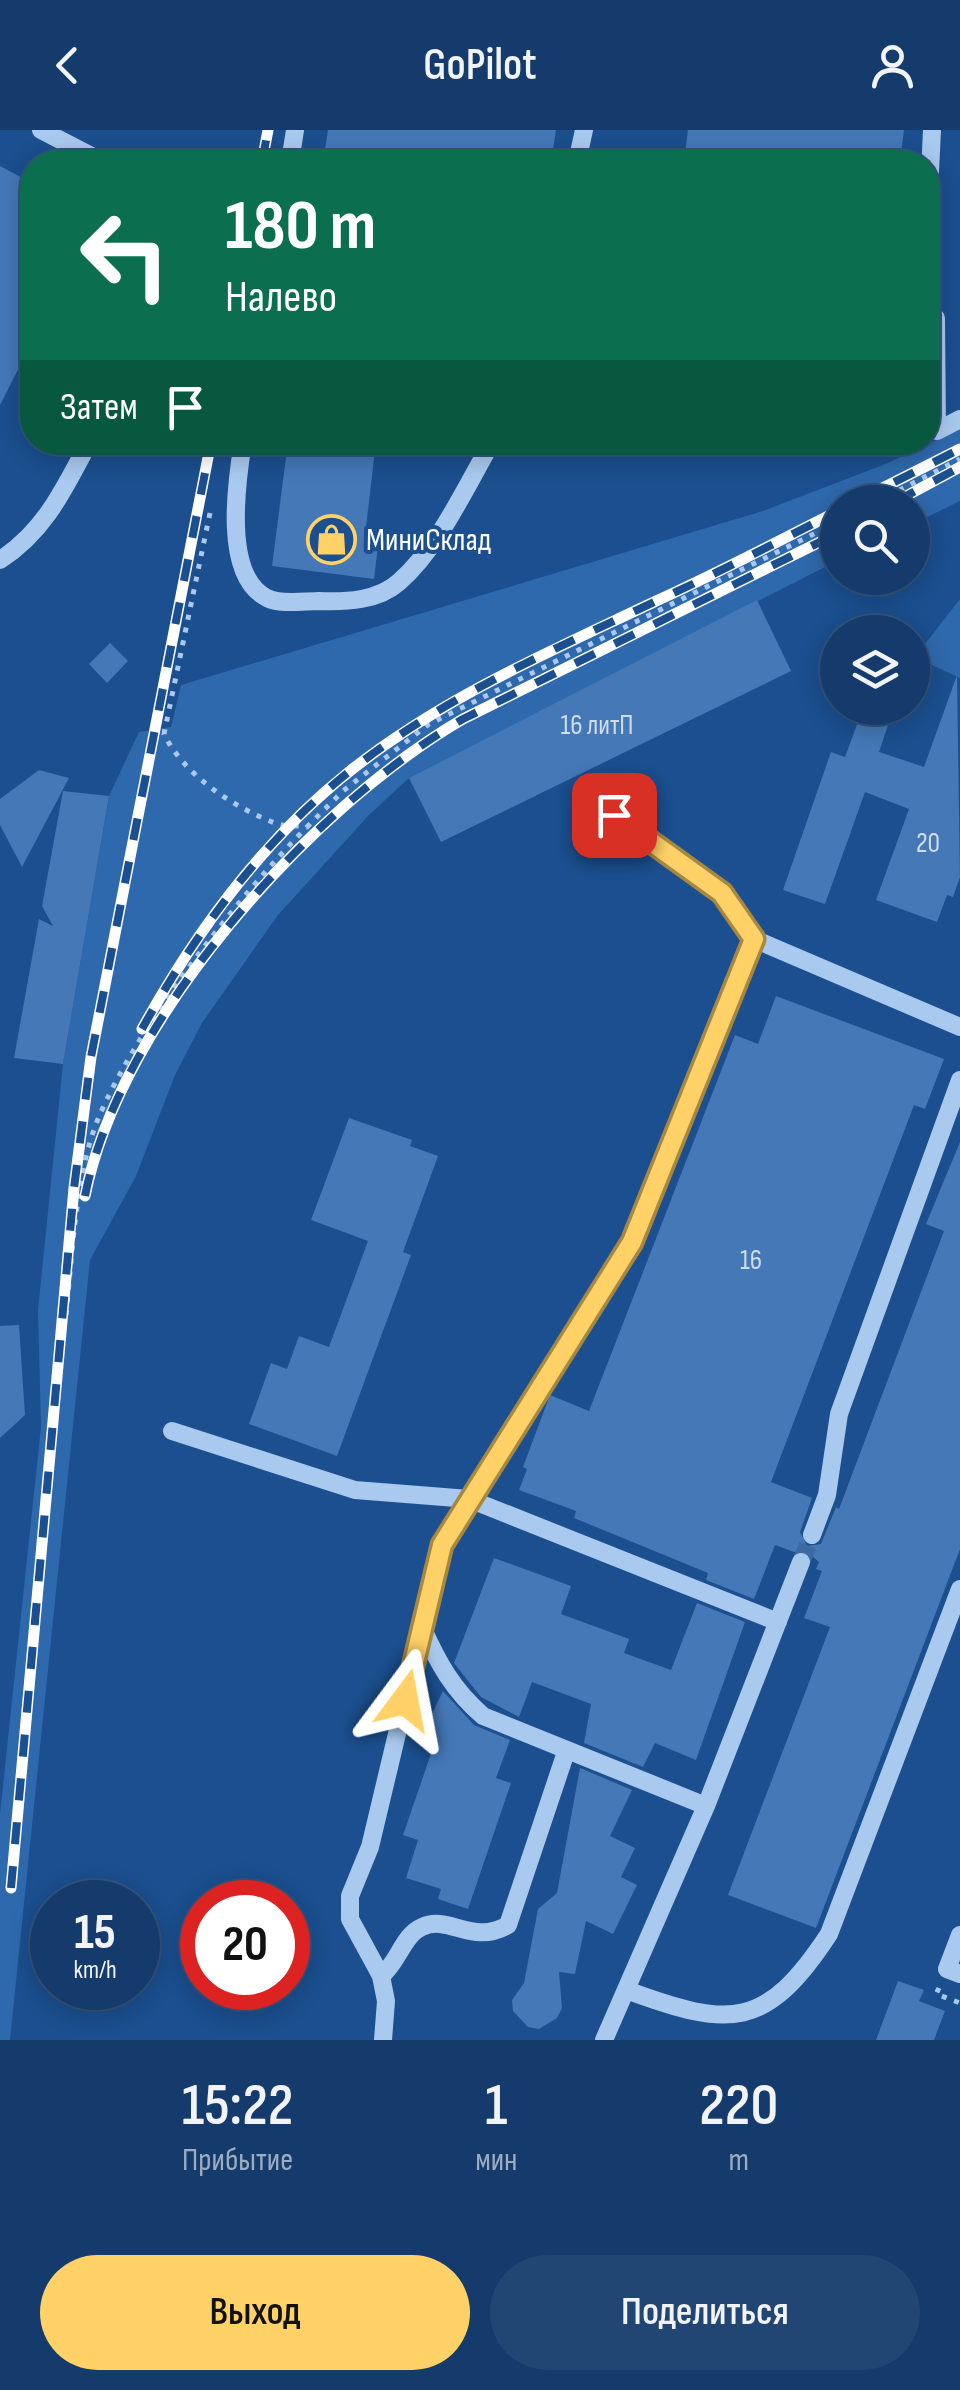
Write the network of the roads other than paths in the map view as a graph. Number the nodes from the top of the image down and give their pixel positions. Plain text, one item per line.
1 (42, 130) edge
2 (80, 150) edge
3 (82, 455) edge
4 (241, 455) edge
5 (484, 455) edge
6 (0, 560) edge
7 (614, 815) dead end
8 (754, 939) junction
9 (960, 1028) edge
10 (960, 1080) edge
11 (172, 1430) dead end
12 (469, 1499) junction
13 (812, 1535) tunnel mouth
14 (801, 1562) tunnel mouth
15 (960, 1588) edge
16 (778, 1622) junction
17 (422, 1626) junction
18 (566, 1752) junction
19 (706, 1806) junction
20 (960, 1935) edge
21 (960, 1974) edge
22 (381, 1976) junction
23 (629, 1991) junction
24 (383, 2040) edge
25 (604, 2040) edge

1 - 2 lane
3 - 6 lane
4 - 5 lane
7 - 8 lane
8 - 9 lane
8 - 12 lane
10 - 13 lane
11 - 12 lane
12 - 16 lane
12 - 17 lane
14 - 16 lane
15 - 23 lane
16 - 19 lane
17 - 18 lane
17 - 22 lane
18 - 19 lane
18 - 22 lane
19 - 23 lane
20 - 21 lane
22 - 24 lane
23 - 25 lane

